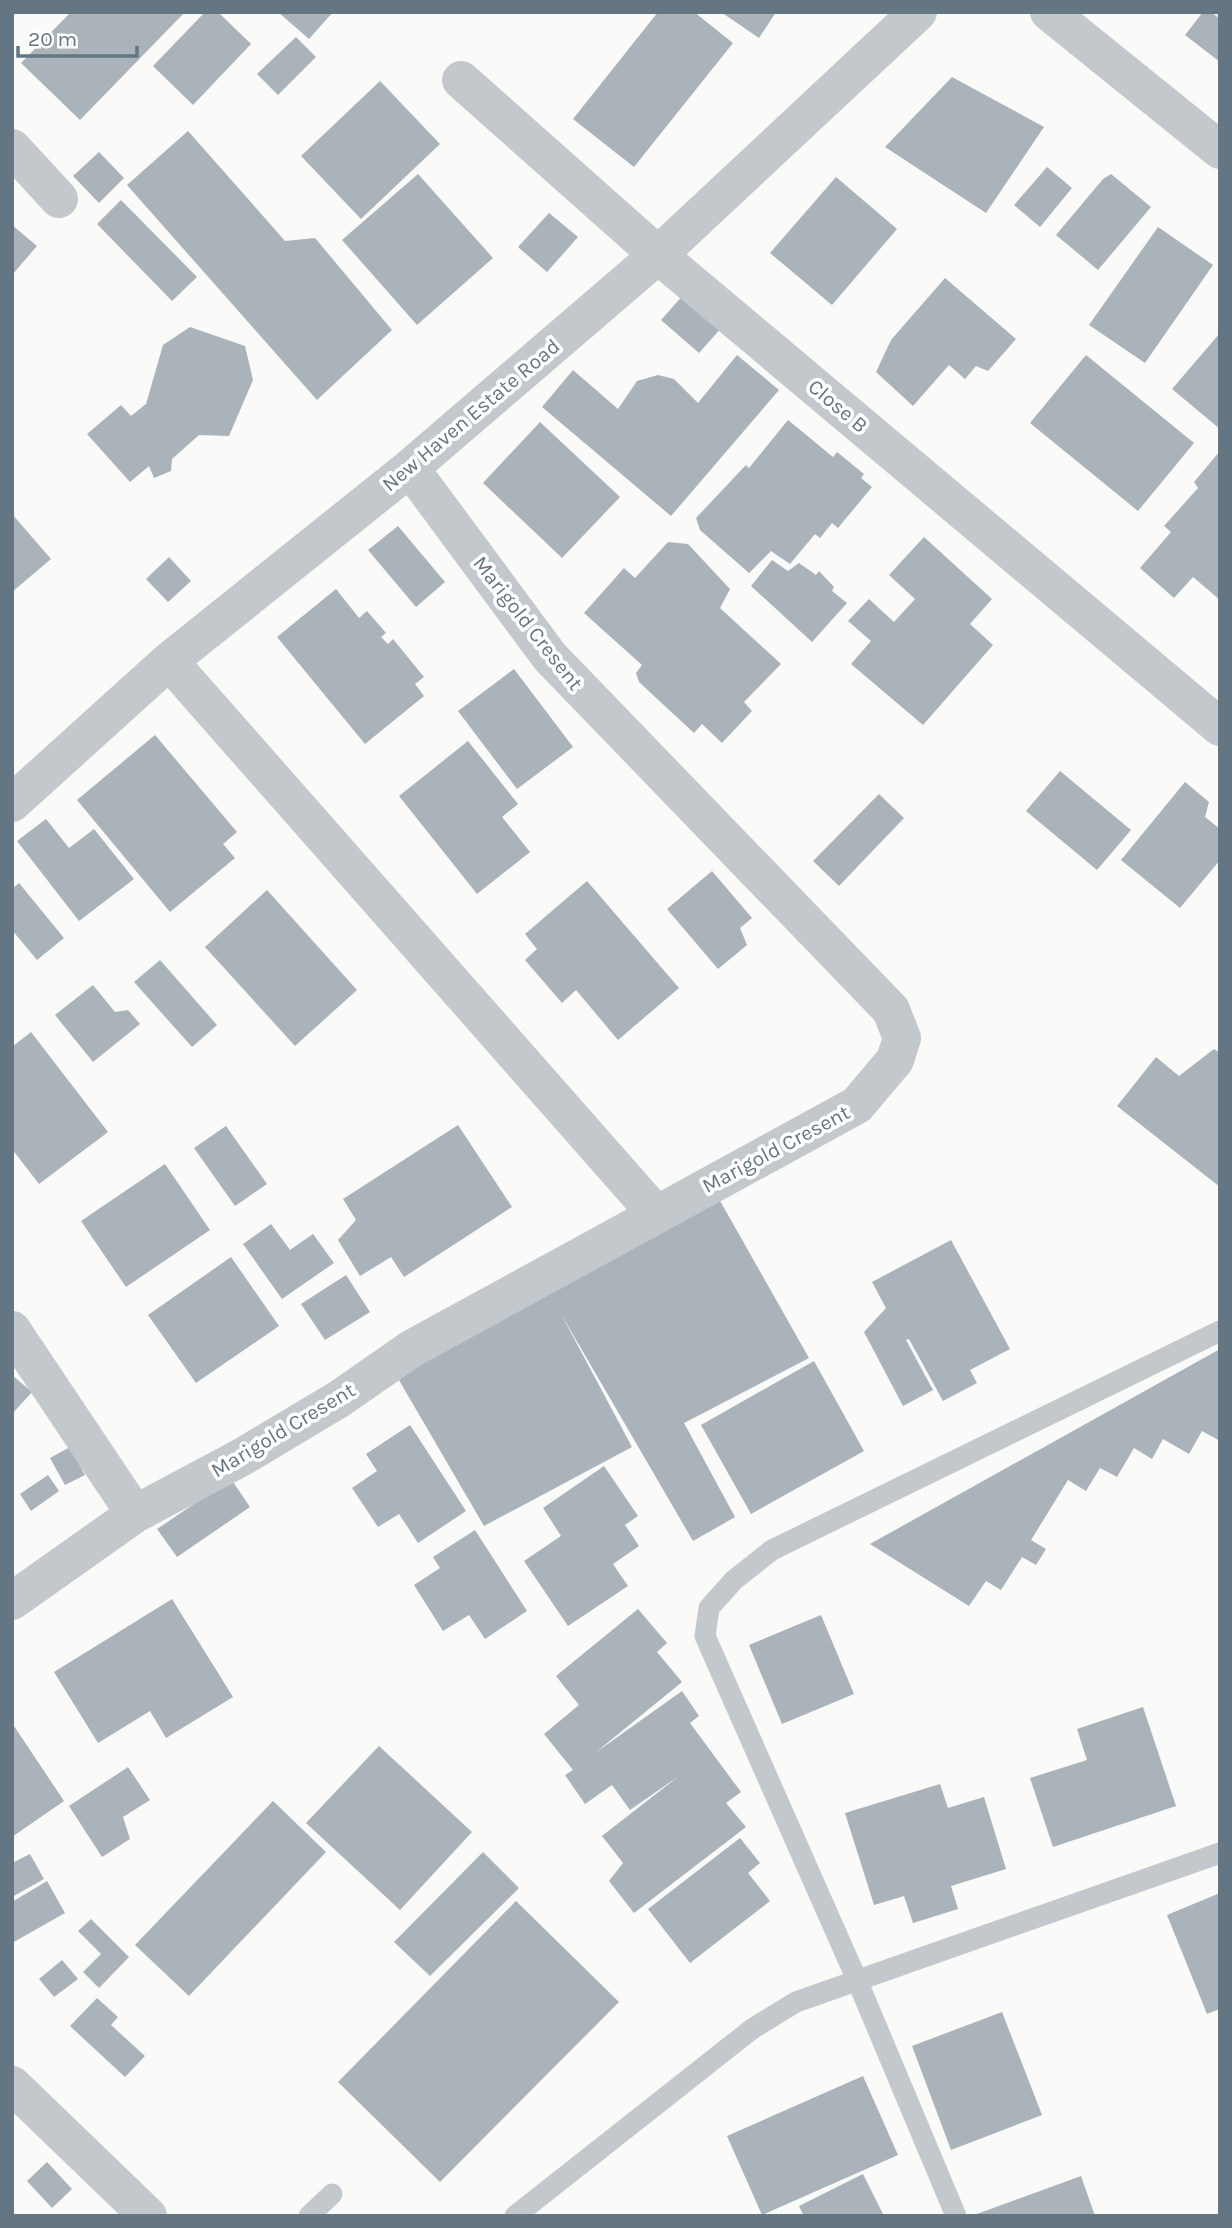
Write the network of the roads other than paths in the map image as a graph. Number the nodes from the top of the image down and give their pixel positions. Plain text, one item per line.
1 (918, 12) edge
2 (1049, 12) edge
3 (461, 80) dead end
4 (12, 148) edge
5 (1220, 150) edge
6 (59, 199) dead end
7 (658, 255) junction
8 (410, 468) junction
9 (169, 661) junction
10 (1220, 727) edge
11 (12, 803) edge
12 (656, 1214) junction
13 (12, 1331) edge
14 (1220, 1331) edge
15 (135, 1514) junction
16 (12, 1601) edge
17 (1220, 1853) edge
18 (857, 1980) junction
19 (12, 2085) edge
20 (332, 2194) dead end
21 (148, 2216) edge
22 (309, 2216) edge
23 (515, 2216) edge
24 (956, 2216) edge

1 - 7 street, New Haven Estate Road
2 - 5 street
3 - 7 street, Close B
4 - 6 street
7 - 8 street, New Haven Estate Road
7 - 10 street, Close B
8 - 9 street, New Haven Estate Road
8 - 12 street, Marigold Cresent
9 - 11 street, New Haven Estate Road
9 - 12 street
12 - 15 street, Marigold Cresent
13 - 15 street
14 - 18 lane
15 - 16 street, Marigold Cresent
17 - 18 lane
18 - 23 lane
18 - 24 lane
19 - 21 street
20 - 22 lane

